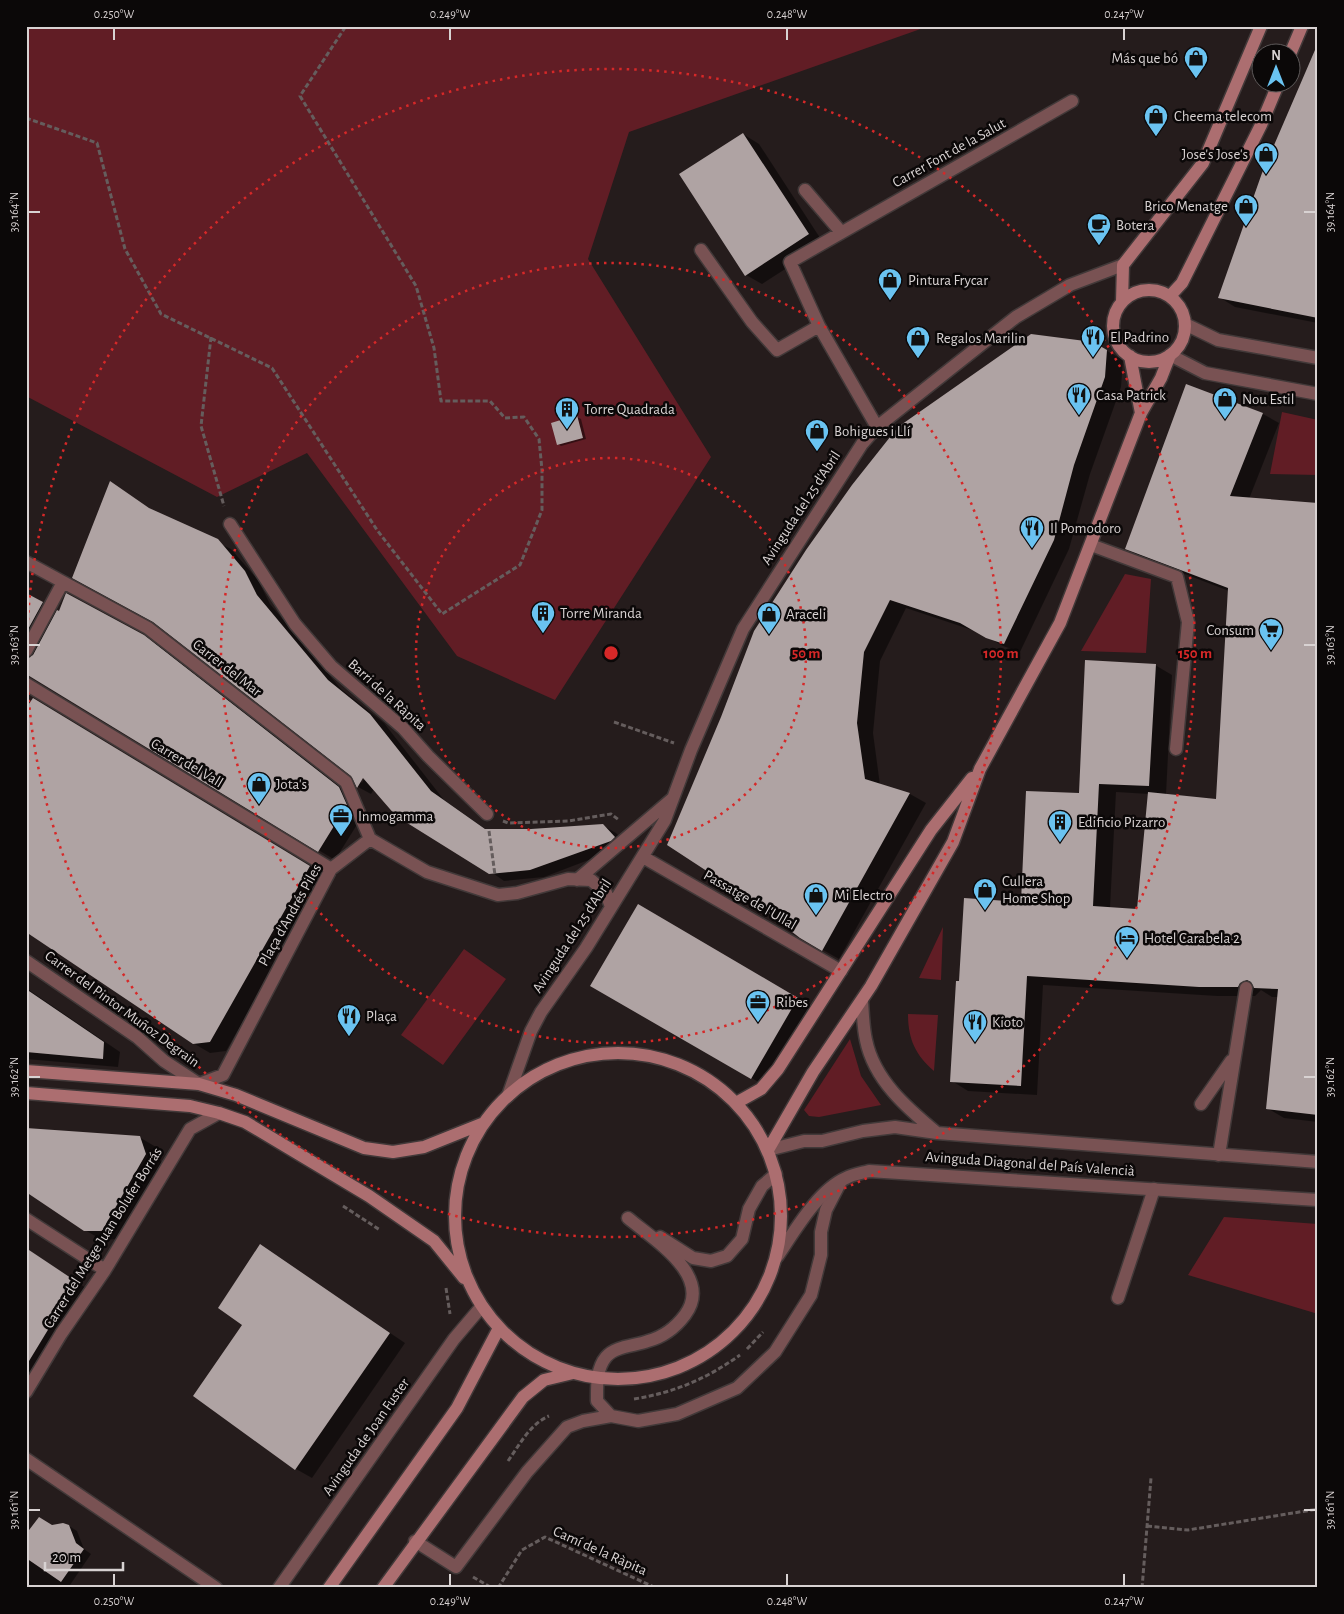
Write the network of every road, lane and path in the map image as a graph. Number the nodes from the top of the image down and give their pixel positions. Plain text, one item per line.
1 (346, 26) edge
2 (1261, 26) edge
3 (1302, 26) edge
4 (1295, 42) edge
5 (1275, 92) edge
6 (1072, 101) dead end
7 (26, 118) edge
8 (805, 190) dead end
9 (841, 232) junction
10 (701, 250) dead end
11 (1122, 265) junction
12 (1170, 296) junction
13 (1122, 302) junction
14 (1185, 324) junction
15 (820, 326) junction
16 (211, 337) junction
17 (1170, 355) junction
18 (1130, 356) junction
19 (1318, 358) edge
20 (1318, 394) edge
21 (1141, 413) junction
22 (877, 426) junction
23 (230, 524) joint
24 (1091, 545) junction
25 (26, 562) edge
26 (63, 582) junction
27 (26, 651) edge
28 (26, 684) edge
29 (614, 722) dead end
30 (1176, 749) dead end
31 (691, 750) junction
32 (980, 769) junction
33 (673, 798) junction
34 (487, 814) junction
35 (634, 831) junction
36 (370, 839) junction
37 (643, 857) junction
38 (331, 870) junction
39 (577, 880) junction
40 (498, 895) junction
41 (611, 907) junction
42 (26, 961) edge
43 (841, 971) junction
44 (1246, 988) dead end
45 (862, 1001) junction
46 (1233, 1058) junction
47 (26, 1071) edge
48 (199, 1084) junction
49 (26, 1093) edge
50 (508, 1096) junction
51 (736, 1103) junction
52 (1201, 1104) dead end
53 (219, 1112) junction
54 (484, 1123) junction
55 (937, 1133) junction
56 (768, 1150) junction
57 (1218, 1155) junction
58 (1318, 1162) edge
59 (776, 1174) junction
60 (840, 1183) junction
61 (1154, 1189) junction
62 (1318, 1200) edge
63 (336, 1202) dead end
64 (26, 1219) edge
65 (385, 1233) dead end
66 (777, 1257) junction
67 (105, 1270) junction
68 (440, 1281) dead end
69 (469, 1283) junction
70 (1118, 1298) dead end
71 (482, 1306) junction
72 (499, 1328) junction
73 (765, 1330) dead end
74 (454, 1339) junction
75 (573, 1373) junction
76 (597, 1378) junction
77 (26, 1392) edge
78 (597, 1401) junction
79 (557, 1412) dead end
80 (611, 1416) junction
81 (26, 1459) edge
82 (508, 1462) dead end
83 (1150, 1478) dead end
84 (1318, 1509) edge
85 (1147, 1526) junction
86 (415, 1541) junction
87 (216, 1588) edge
88 (279, 1588) edge
89 (329, 1588) edge
90 (383, 1588) edge
91 (498, 1588) edge
92 (656, 1588) edge
93 (1142, 1588) edge

1 - 16 path
2 - 11 street
3 - 4 street
5 - 12 street
6 - 9 street, Carrer Font de la Salut
7 - 16 path
8 - 9 street
9 - 15 street, Carrer Font de la Salut
10 - 15 street
11 - 13 street
11 - 22 street, Avinguda del 25 d'Abril
12 - 13 street
12 - 14 street
13 - 18 street
14 - 17 street
14 - 19 street
15 - 22 street, Carrer Font de la Salut
16 - 23 path
17 - 18 street
17 - 20 street
17 - 21 street
18 - 21 street
21 - 24 street
22 - 31 street, Avinguda del 25 d'Abril
23 - 34 street, Barri de la Ràpita
24 - 30 street
24 - 32 street
25 - 26 street, Carrer del Mar
26 - 27 street
26 - 36 street, Carrer del Mar
28 - 38 street, Carrer del Vall
29 - 31 path
31 - 33 street, Avinguda del 25 d'Abril
32 - 43 street
32 - 45 street
33 - 35 street, Avinguda del 25 d'Abril
33 - 37 street, Avinguda del 25 d'Abril
34 - 35 path
34 - 40 path
35 - 39 street, Avinguda del 25 d'Abril
36 - 38 street, Plaça d'Andrés Piles
36 - 40 street
37 - 41 street, Avinguda del 25 d'Abril
37 - 43 street, Passatge de l'Ullal
38 - 48 street, Plaça d'Andrés Piles
39 - 40 street
39 - 41 street
41 - 50 street, Avinguda del 25 d'Abril
42 - 48 street, Carrer del Pintor Muñoz Degrain
43 - 51 street
44 - 46 street
45 - 55 street, Avinguda Diagonal del País Valencià
45 - 56 street
46 - 52 street
46 - 57 street
47 - 48 street
48 - 54 street
49 - 53 street
50 - 51 street
50 - 54 street
51 - 56 street
53 - 67 street, Carrer del Metge Juan Bolufer Borrás
53 - 69 street
54 - 69 street
55 - 56 street, Avinguda Diagonal del País Valencià
55 - 57 street, Avinguda Diagonal del País Valencià
56 - 59 street
57 - 58 street, Avinguda Diagonal del País Valencià
59 - 66 street
59 - 76 street
60 - 61 street, Avinguda Diagonal del País Valencià
60 - 66 street, Avinguda Diagonal del País Valencià
60 - 80 street
61 - 62 street, Avinguda Diagonal del País Valencià
61 - 70 street
63 - 65 path
64 - 67 street
66 - 76 street
67 - 77 street, Carrer del Metge Juan Bolufer Borrás
68 - 74 path
69 - 71 street
71 - 72 street
71 - 74 street, Avinguda de Joan Fuster
72 - 75 street
72 - 89 street
73 - 78 path
74 - 88 street, Avinguda de Joan Fuster
75 - 76 street
75 - 86 street
76 - 78 street
78 - 80 street
79 - 82 path
80 - 86 street
81 - 87 street
83 - 85 path
84 - 85 path
85 - 93 path
86 - 90 street
91 - 92 path, Camí de la Ràpita

